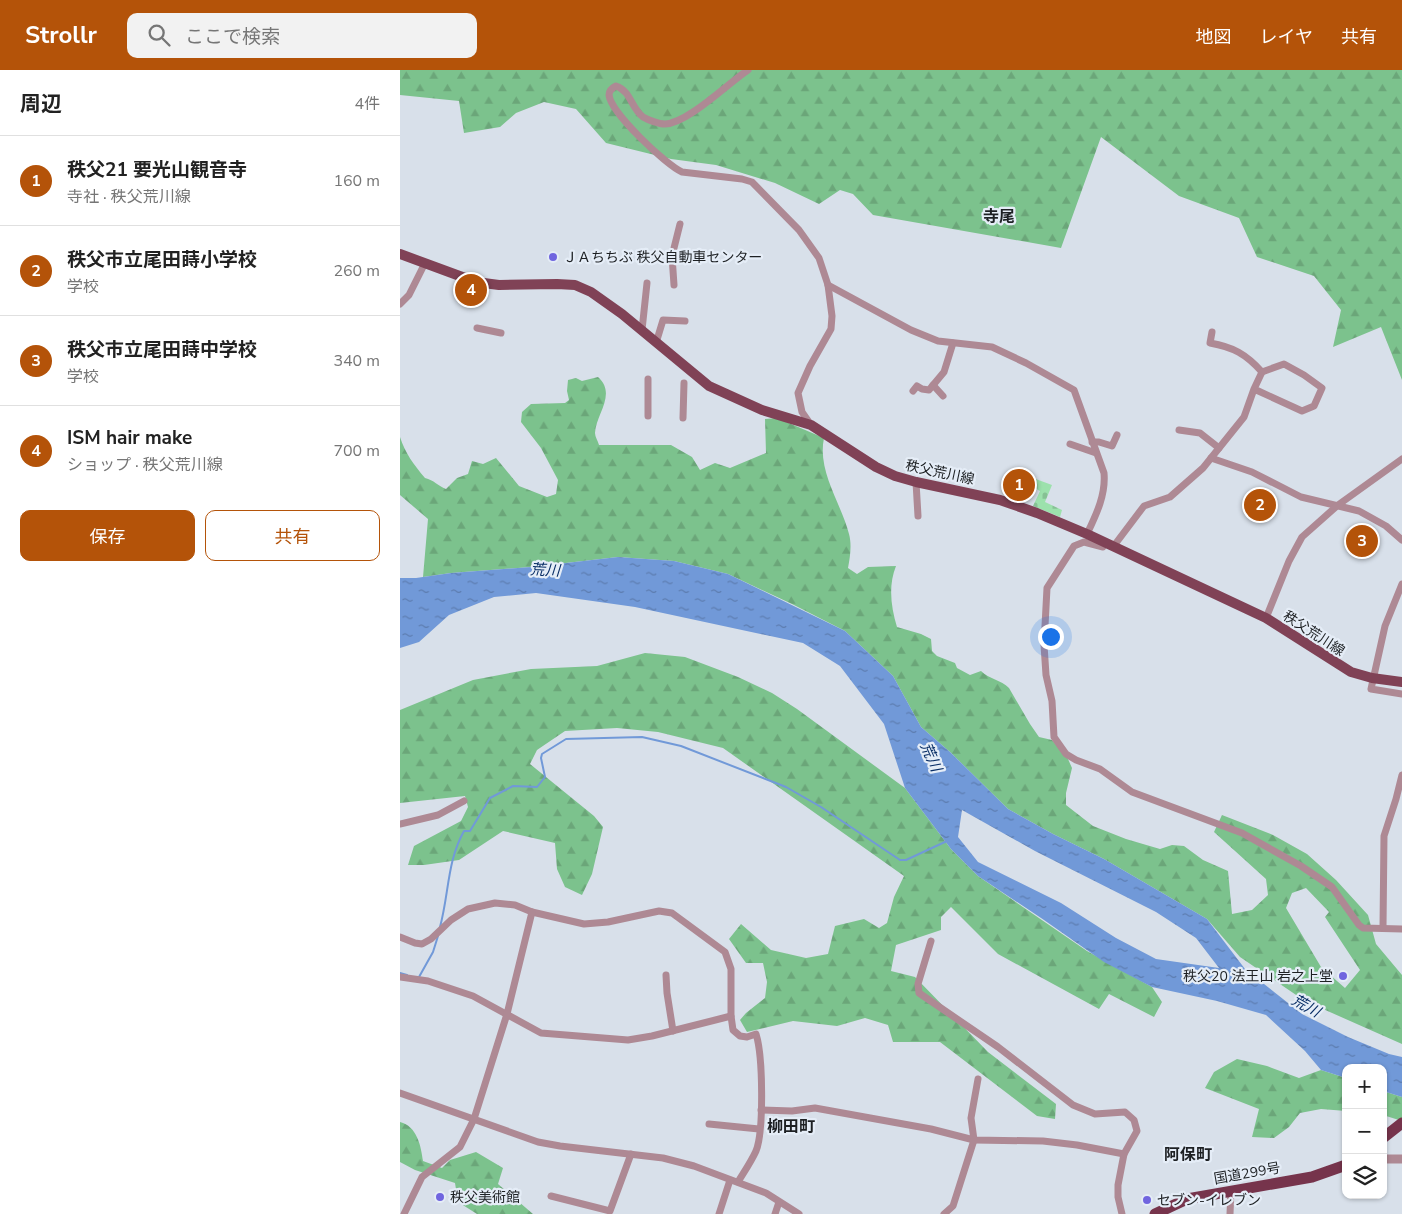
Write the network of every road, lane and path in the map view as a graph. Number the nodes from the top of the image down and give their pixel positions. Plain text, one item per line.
1 (748, 70) edge
2 (680, 224) dead end
3 (400, 254) edge
4 (425, 264) junction
5 (647, 283) dead end
6 (674, 285) dead end
7 (828, 285) junction
8 (400, 304) edge
9 (685, 321) dead end
10 (477, 328) dead end
11 (642, 330) junction
12 (1212, 332) dead end
13 (501, 333) dead end
14 (656, 343) junction
15 (953, 343) junction
16 (1262, 372) junction
17 (648, 379) dead end
18 (684, 383) dead end
19 (933, 385) junction
20 (1254, 389) junction
21 (913, 391) dead end
22 (943, 396) dead end
23 (648, 416) dead end
24 (683, 418) dead end
25 (811, 425) junction
26 (1179, 430) dead end
27 (1117, 434) dead end
28 (1092, 442) junction
29 (1070, 444) dead end
30 (1219, 448) junction
31 (1096, 453) junction
32 (1211, 458) junction
33 (1402, 459) edge
34 (916, 482) junction
35 (1338, 505) junction
36 (918, 516) dead end
37 (1087, 534) junction
38 (1402, 540) edge
39 (1109, 545) junction
40 (1402, 584) edge
41 (1266, 618) junction
42 (1372, 678) junction
43 (1402, 682) edge
44 (1402, 694) edge
45 (1402, 774) edge
46 (464, 801) dead end
47 (400, 824) edge
48 (532, 912) junction
49 (1383, 927) junction
50 (1402, 929) edge
51 (400, 937) edge
52 (931, 941) dead end
53 (666, 975) dead end
54 (400, 977) edge
55 (507, 1014) junction
56 (731, 1016) junction
57 (673, 1031) junction
58 (978, 1079) dead end
59 (400, 1092) edge
60 (761, 1110) junction
61 (474, 1119) junction
62 (1402, 1122) edge
63 (709, 1124) dead end
64 (759, 1130) junction
65 (1387, 1135) edge
66 (974, 1140) junction
67 (631, 1154) junction
68 (1124, 1154) junction
69 (1387, 1159) edge
70 (1402, 1159) edge
71 (1342, 1166) edge
72 (730, 1180) junction
73 (738, 1182) junction
74 (1231, 1190) junction
75 (551, 1196) dead end
76 (779, 1202) junction
77 (406, 1213) edge
78 (719, 1214) edge
79 (776, 1214) edge
80 (799, 1214) edge
81 (944, 1214) edge
82 (1122, 1214) edge
83 (1155, 1214) edge
84 (1230, 1214) edge

1 - 7 street
2 - 6 street
3 - 4 main road, 秩父荒川線
4 - 8 street
4 - 11 main road, 秩父荒川線
5 - 11 street
7 - 15 street
7 - 25 street
9 - 14 street
10 - 13 street
11 - 14 main road, 秩父荒川線
12 - 16 street
14 - 25 main road, 秩父荒川線
15 - 19 street
15 - 28 street
16 - 20 street
16 - 20 street
17 - 23 street
18 - 24 street
19 - 21 street
19 - 22 street
20 - 30 street
25 - 34 main road, 秩父荒川線
26 - 30 street
27 - 28 street
28 - 31 street
29 - 31 street
30 - 32 street
31 - 37 street
32 - 35 street
32 - 39 street
33 - 35 street
34 - 36 street
34 - 37 main road, 秩父荒川線
35 - 38 street
35 - 41 street
37 - 39 main road, 秩父荒川線
39 - 41 main road, 秩父荒川線
39 - 49 street
40 - 42 street
41 - 42 main road, 秩父荒川線
42 - 43 main road, 秩父荒川線
42 - 44 street
45 - 49 street
46 - 47 street
48 - 51 street
48 - 55 street
48 - 56 street
49 - 50 street
52 - 68 street
53 - 57 street
54 - 55 street
55 - 57 street
55 - 61 street
56 - 57 street
56 - 60 street
58 - 66 street
59 - 61 street
60 - 64 street
60 - 66 street
61 - 67 street
61 - 77 street
62 - 65 highway
63 - 64 street
64 - 73 street
66 - 68 street
66 - 81 street
67 - 72 street
67 - 75 street
68 - 82 street
69 - 70 street
71 - 74 highway, 国道299号
72 - 73 street
72 - 78 street
73 - 76 street
74 - 83 highway, 国道299号
74 - 84 street
76 - 79 street
76 - 80 street

